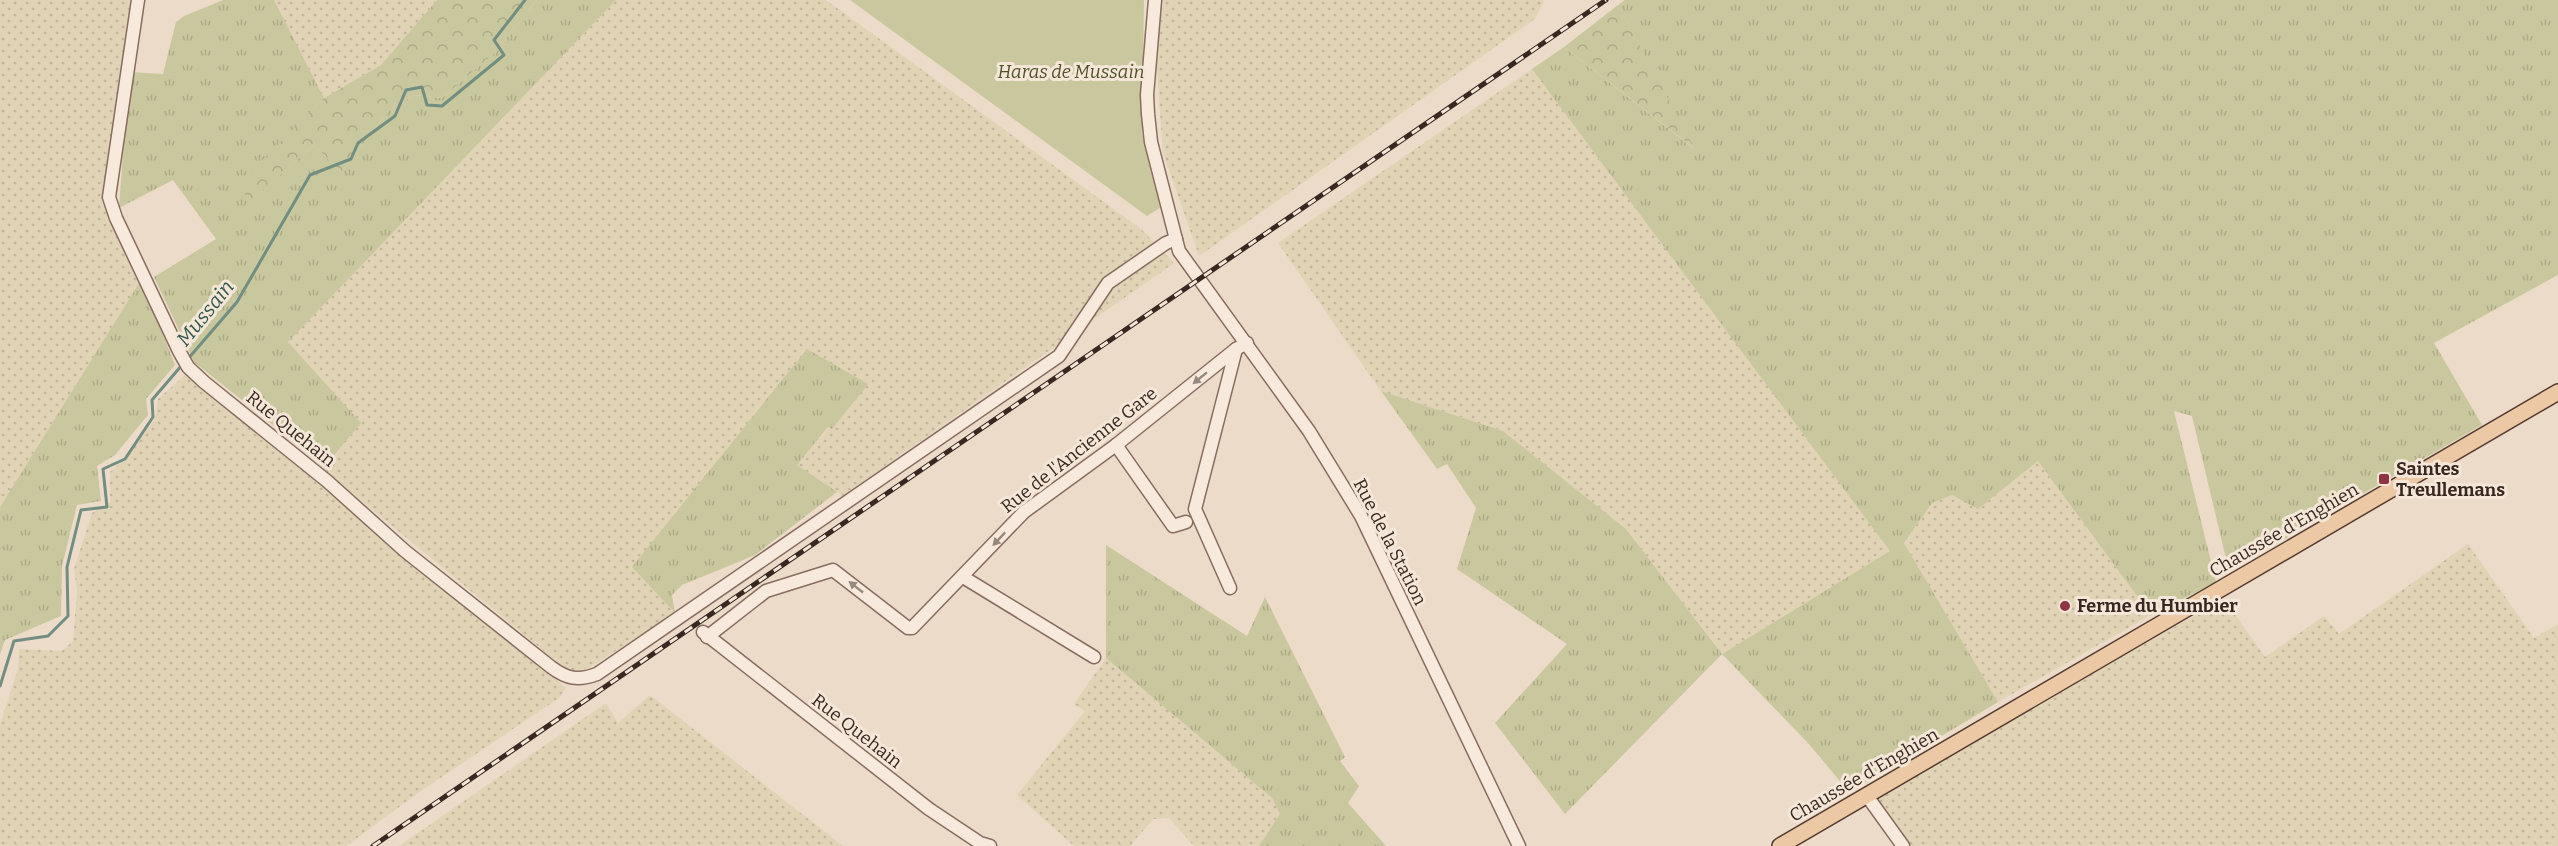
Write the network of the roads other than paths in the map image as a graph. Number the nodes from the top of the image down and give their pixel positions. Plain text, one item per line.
1 (138, 0) edge
2 (1155, 0) edge
3 (1176, 239) junction
4 (1241, 346) junction
5 (2558, 393) edge
6 (1116, 445) junction
7 (1186, 522) dead end
8 (963, 577) junction
9 (1230, 588) dead end
10 (705, 635) joint
11 (1094, 657) dead end
12 (1867, 796) junction
13 (990, 846) edge
14 (1519, 846) edge
15 (1780, 846) edge
16 (1903, 846) edge

1 - 3 street, Rue Quehain
2 - 3 street, Rue de la Station
3 - 4 street, Rue de la Station
4 -> 6 street, Rue de l'Ancienne Gare
4 - 9 street
4 - 14 street, Rue de la Station
5 - 12 main road, Chaussée d'Enghien
6 - 7 street
6 -> 8 street, Rue de l'Ancienne Gare
8 -> 10 street, Rue de l'Ancienne Gare
8 - 11 street
10 - 13 street, Rue Quehain
12 - 15 main road, Chaussée d'Enghien
12 - 16 street

